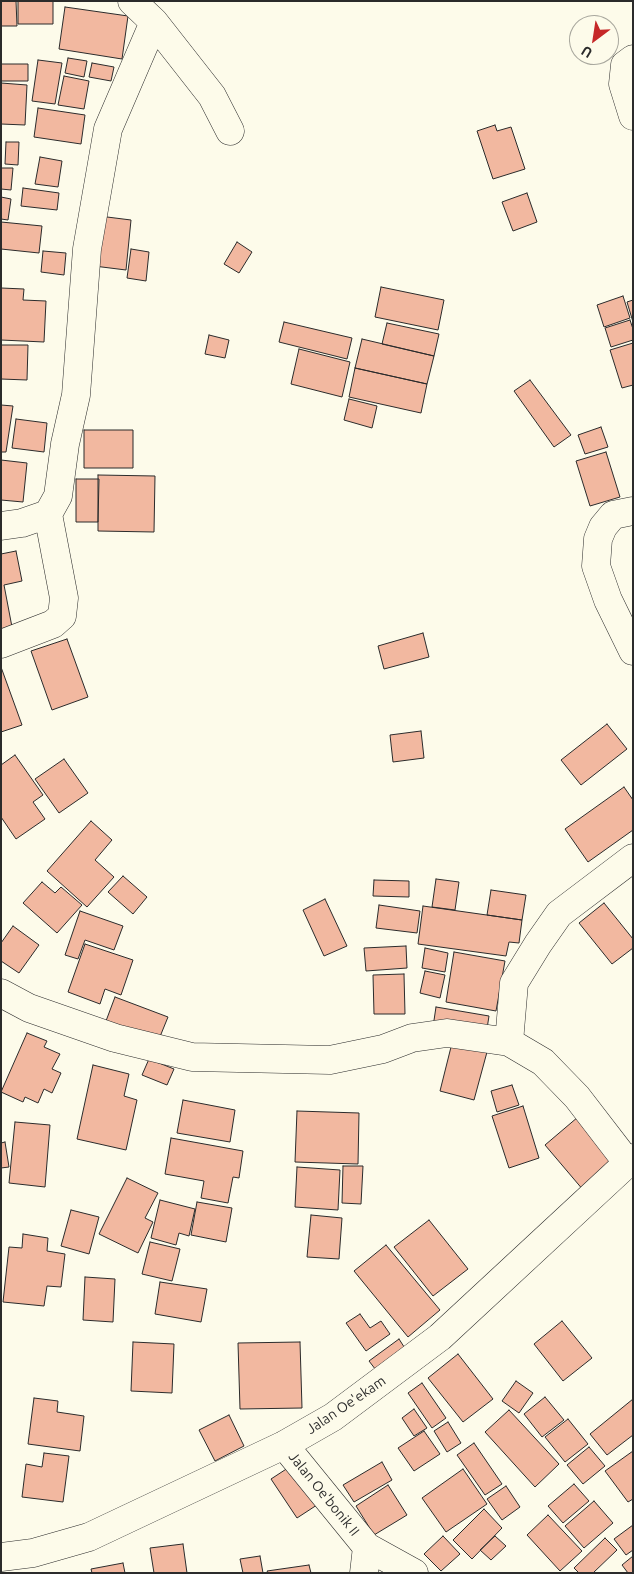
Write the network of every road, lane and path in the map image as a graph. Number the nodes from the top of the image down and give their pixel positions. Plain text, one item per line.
1 (132, 1) edge
2 (154, 22) junction
3 (633, 59) edge
4 (633, 116) edge
5 (230, 131) dead end
6 (633, 511) edge
7 (48, 514) junction
8 (1, 526) edge
9 (1, 644) edge
10 (633, 651) edge
11 (633, 858) edge
12 (1, 993) edge
13 (509, 1042) junction
14 (630, 1160) edge
15 (284, 1445) junction
16 (1, 1557) edge
17 (365, 1560) edge
18 (414, 1573) edge

1 - 2 street
2 - 5 street
2 - 7 street
3 - 4 street
6 - 10 street
7 - 8 street
7 - 9 street
11 - 13 street
12 - 13 street
13 - 14 street
14 - 15 street, Jalan Oe'ekam
15 - 16 street, Jalan Oe'ekam
15 - 17 street, Jalan Oe'bonik II
17 - 18 street

